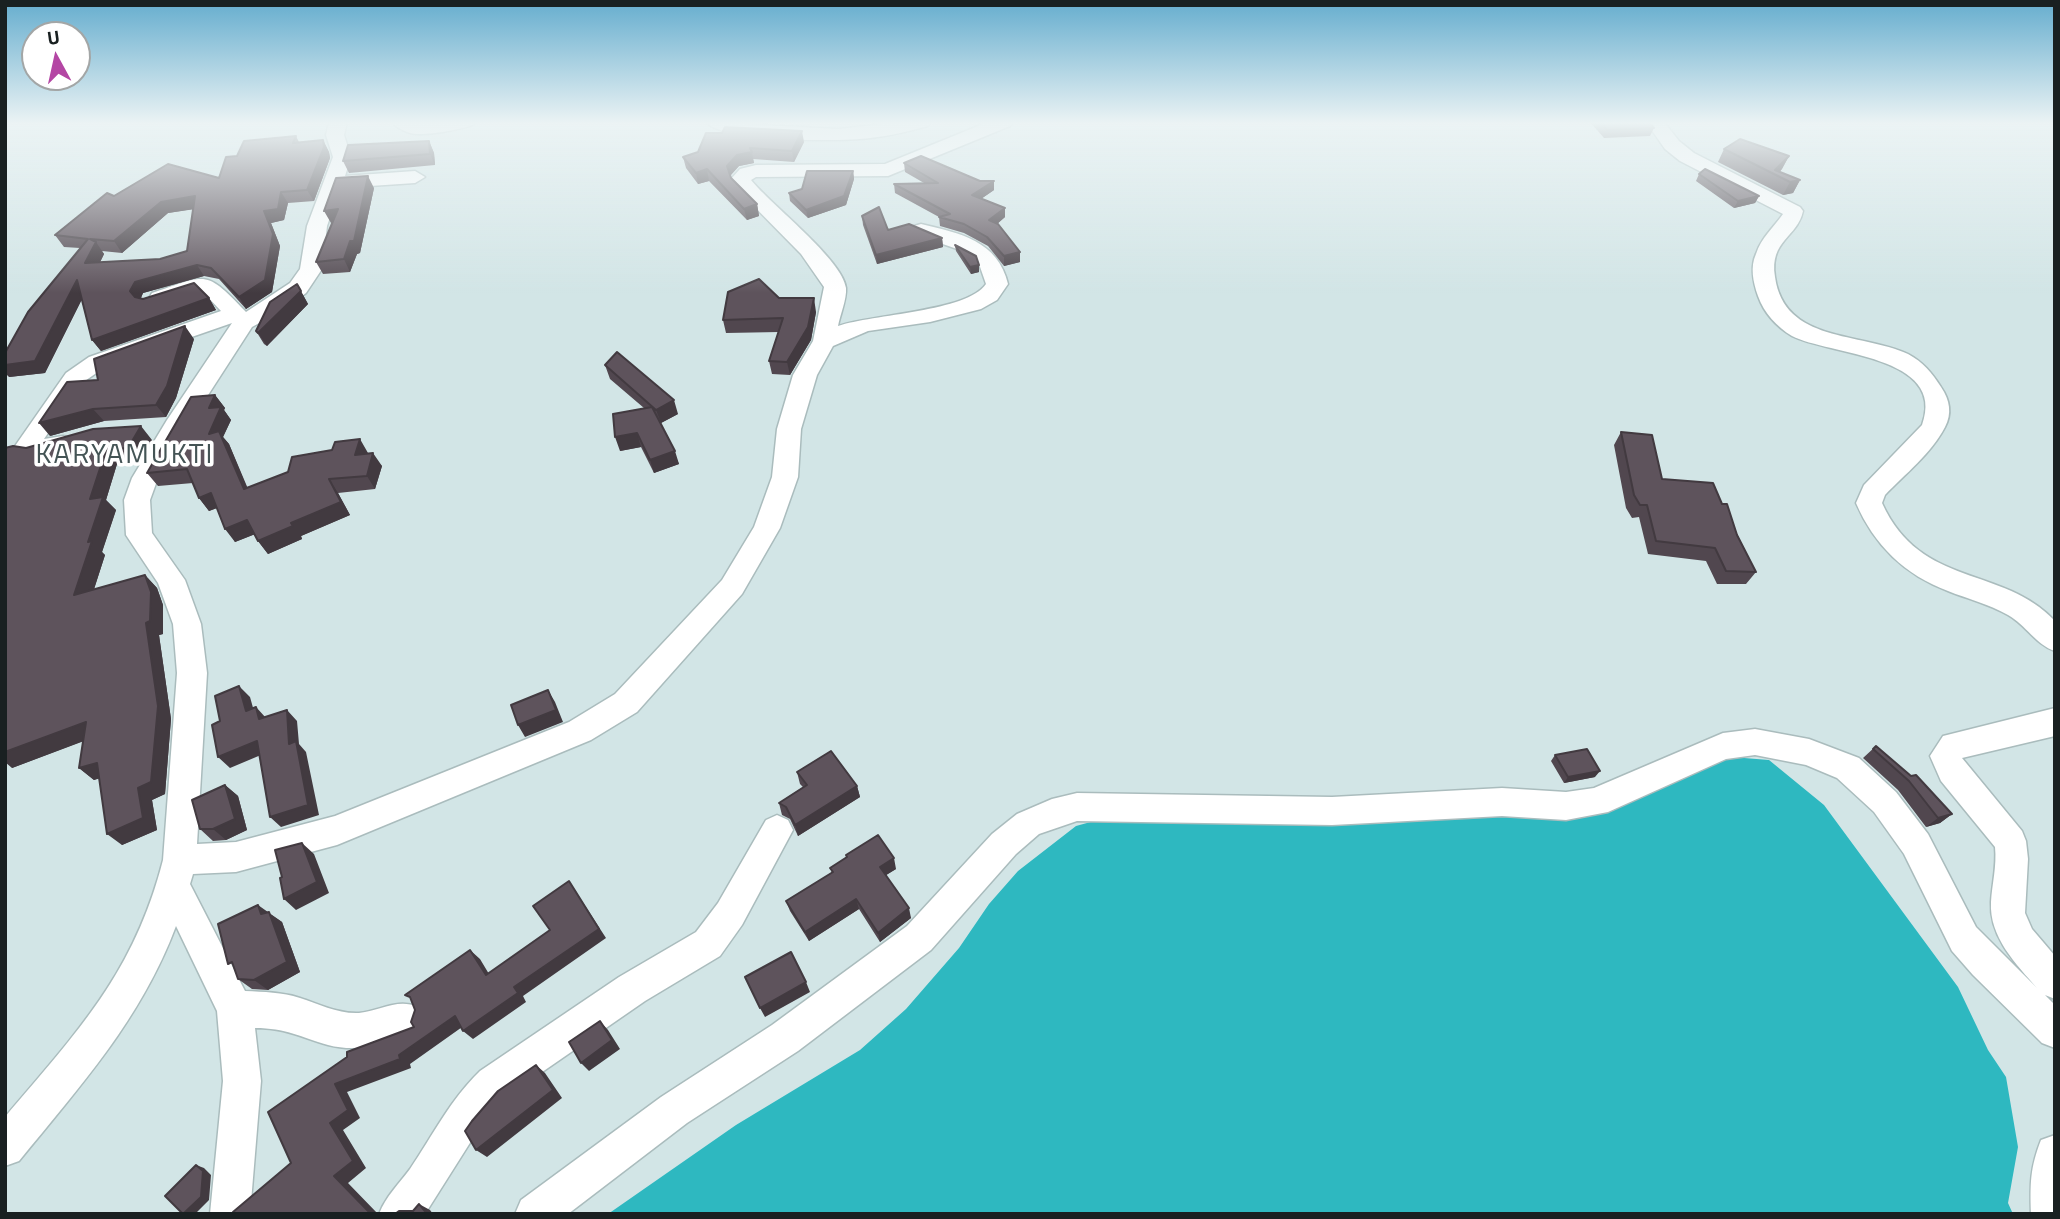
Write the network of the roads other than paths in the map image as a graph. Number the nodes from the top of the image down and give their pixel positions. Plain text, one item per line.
1 (333, 179) edge
2 (389, 179) edge
3 (742, 179) edge
4 (1730, 179) edge
5 (331, 183) junction
6 (920, 230) edge
7 (152, 300) edge
8 (240, 318) junction
9 (824, 341) junction
10 (80, 439) edge
11 (2055, 640) edge
12 (2055, 720) edge
13 (777, 830) dead end
14 (177, 873) junction
15 (2055, 982) edge
16 (235, 1009) junction
17 (405, 1020) dead end
18 (2055, 1030) edge
19 (5, 1147) edge
20 (2055, 1154) edge
21 (230, 1214) edge
22 (399, 1214) edge
23 (535, 1214) edge
24 (2051, 1214) edge

1 - 5 street
2 - 5 street
3 - 9 street
4 - 11 street
5 - 8 street
6 - 9 street
7 - 8 street
8 - 10 street
8 - 14 street
9 - 14 street
12 - 15 street
13 - 22 street
14 - 16 street
14 - 19 street
16 - 17 street
16 - 21 street
18 - 23 street
20 - 24 street

